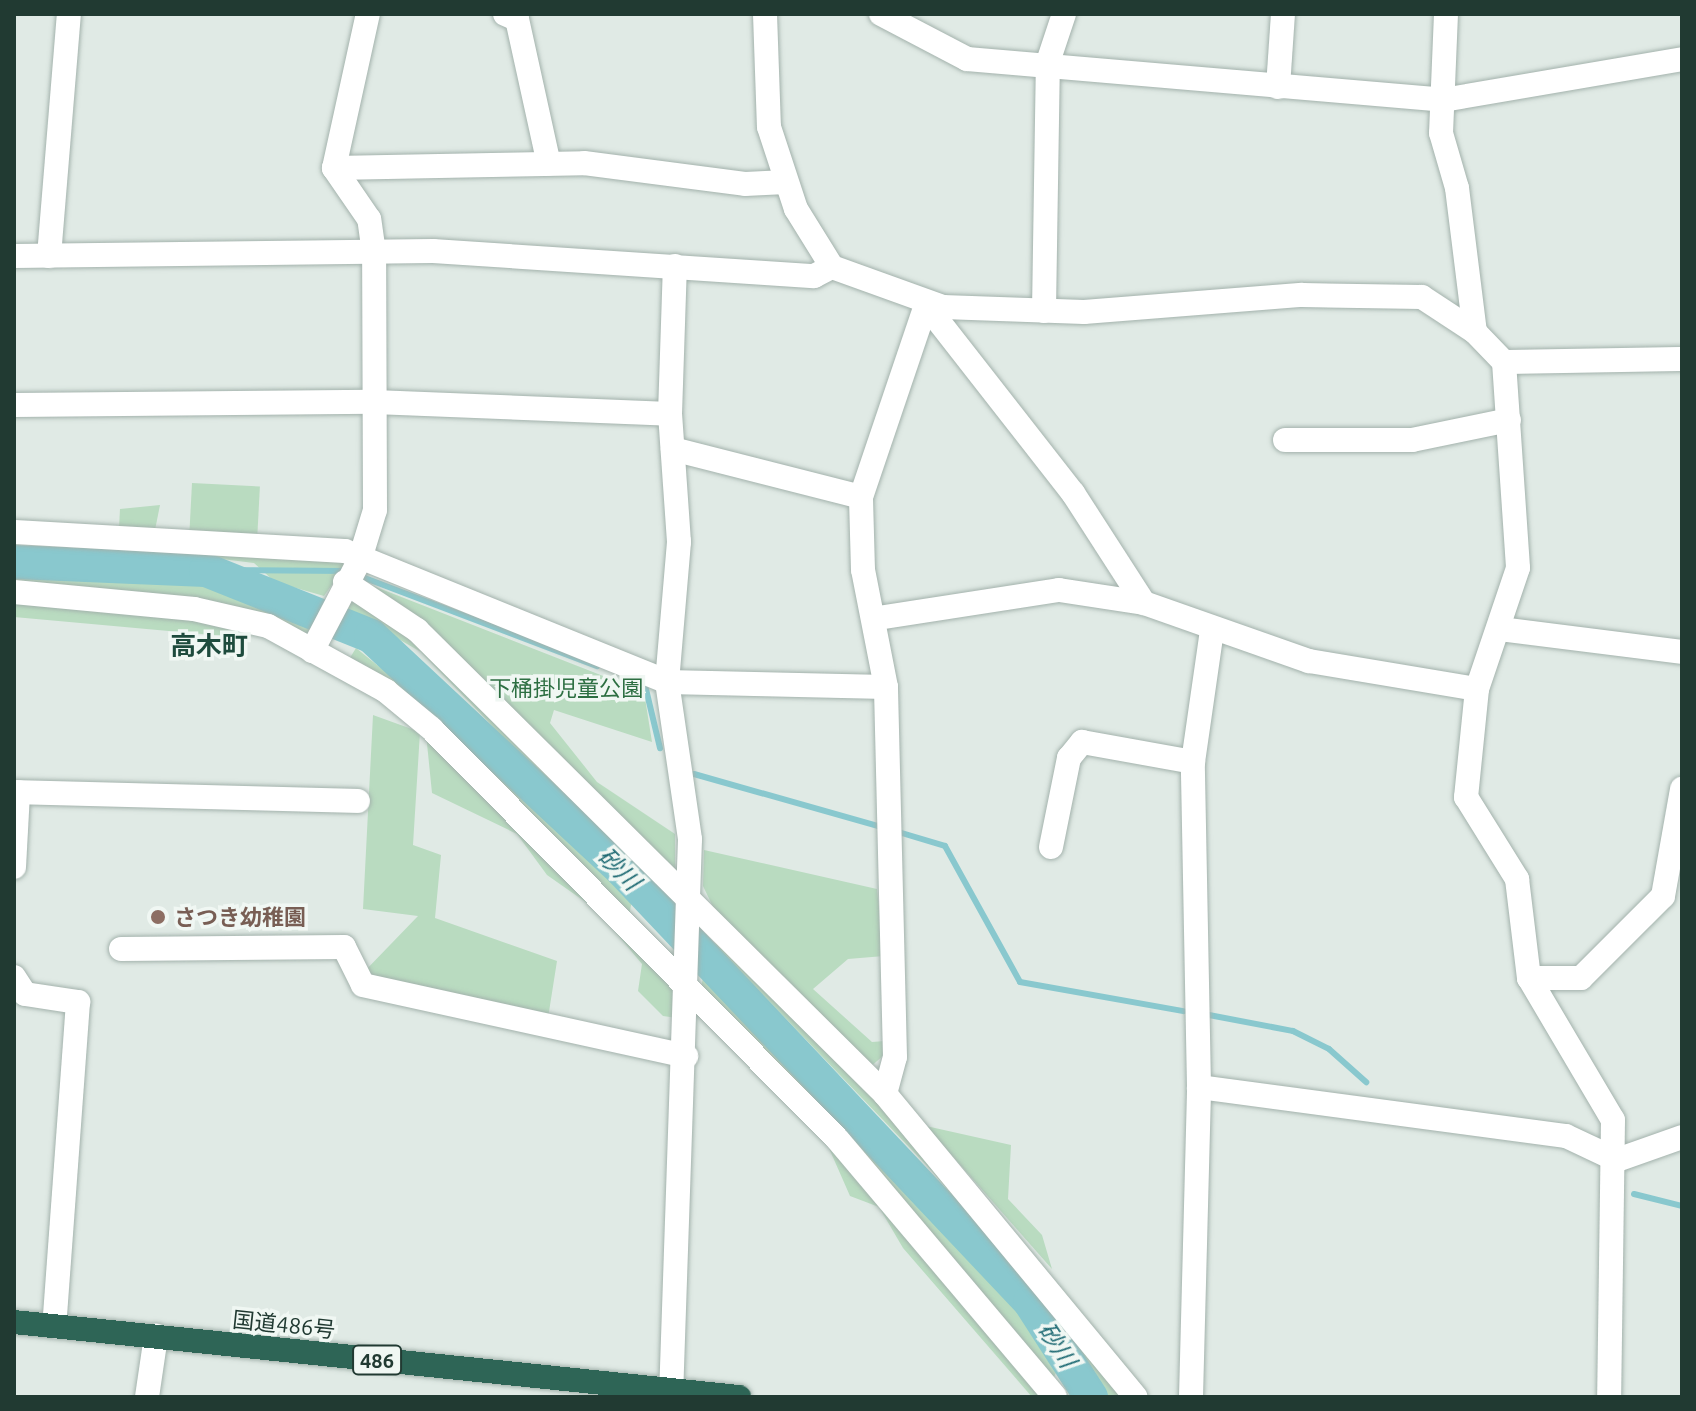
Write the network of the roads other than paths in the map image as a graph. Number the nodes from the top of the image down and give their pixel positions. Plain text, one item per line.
1 (69, 14) edge
2 (368, 14) edge
3 (505, 14) edge
4 (765, 14) edge
5 (881, 14) edge
6 (1064, 14) edge
7 (1283, 14) edge
8 (1446, 14) edge
9 (1682, 59) edge
10 (1048, 62) junction
11 (1278, 87) junction
12 (1443, 100) junction
13 (549, 164) junction
14 (334, 168) junction
15 (786, 182) junction
16 (374, 253) junction
17 (14, 256) edge
18 (49, 256) junction
19 (675, 266) junction
20 (832, 267) junction
21 (926, 305) junction
22 (1044, 311) junction
23 (1475, 332) junction
24 (1682, 359) edge
25 (1504, 362) junction
26 (374, 402) junction
27 (14, 405) edge
28 (670, 414) junction
29 (1509, 420) junction
30 (1285, 440) dead end
31 (673, 449) junction
32 (861, 497) junction
33 (14, 532) edge
34 (360, 559) junction
35 (345, 582) junction
36 (14, 592) edge
37 (1144, 603) junction
38 (878, 618) junction
39 (1500, 629) junction
40 (1212, 630) junction
41 (312, 651) junction
42 (1682, 652) edge
43 (667, 682) junction
44 (886, 687) junction
45 (1477, 689) junction
46 (1193, 762) junction
47 (1682, 789) edge
48 (16, 792) edge
49 (358, 801) dead end
50 (1051, 847) dead end
51 (14, 867) edge
52 (690, 896) junction
53 (121, 949) dead end
54 (14, 977) edge
55 (1529, 978) junction
56 (688, 995) junction
57 (686, 1056) junction
58 (1199, 1087) junction
59 (885, 1094) junction
60 (1682, 1137) edge
61 (1617, 1160) junction
62 (14, 1322) edge
63 (54, 1326) junction
64 (156, 1336) junction
65 (672, 1393) edge
66 (147, 1397) edge
67 (739, 1397) edge
68 (1055, 1397) edge
69 (1136, 1397) edge
70 (1191, 1397) edge
71 (1609, 1397) edge

1 - 18 street
2 - 14 street
3 - 13 street
4 - 15 street
5 - 10 street
6 - 10 street
7 - 11 street
8 - 12 street
9 - 12 street
10 - 11 street
10 - 22 street
11 - 12 street
12 - 23 street
13 - 14 street
13 - 15 street
14 - 16 street
15 - 20 street
16 - 18 street
16 - 19 street
16 - 26 street
17 - 18 street
19 - 20 street
19 - 28 street
20 - 21 street
21 - 22 street
21 - 32 street
21 - 37 street
22 - 23 street
23 - 25 street
24 - 25 street
25 - 29 street
26 - 27 street
26 - 28 street
26 - 34 street
28 - 31 street
29 - 30 street
29 - 39 street
31 - 32 street
31 - 43 street
32 - 38 street
33 - 34 street
34 - 35 street
34 - 43 street
35 - 41 street
35 - 52 street
36 - 41 street
37 - 38 street
37 - 40 street
38 - 44 street
39 - 42 street
39 - 45 street
40 - 45 street
40 - 46 street
41 - 56 street
43 - 44 street
43 - 52 street
44 - 59 street
45 - 55 street
46 - 50 street
46 - 58 street
47 - 55 street
48 - 49 street
48 - 51 street
52 - 56 street
52 - 59 street
53 - 57 street
54 - 63 street
55 - 61 street
56 - 57 street
56 - 68 street
57 - 65 street
58 - 61 street
58 - 70 street
59 - 69 street
60 - 61 street
61 - 71 street
62 - 63 highway, 国道486号 / 486
63 - 64 highway, 国道486号 / 486
64 - 65 highway, 国道486号 / 486
64 - 66 street
65 - 67 highway, 国道486号 / 486

